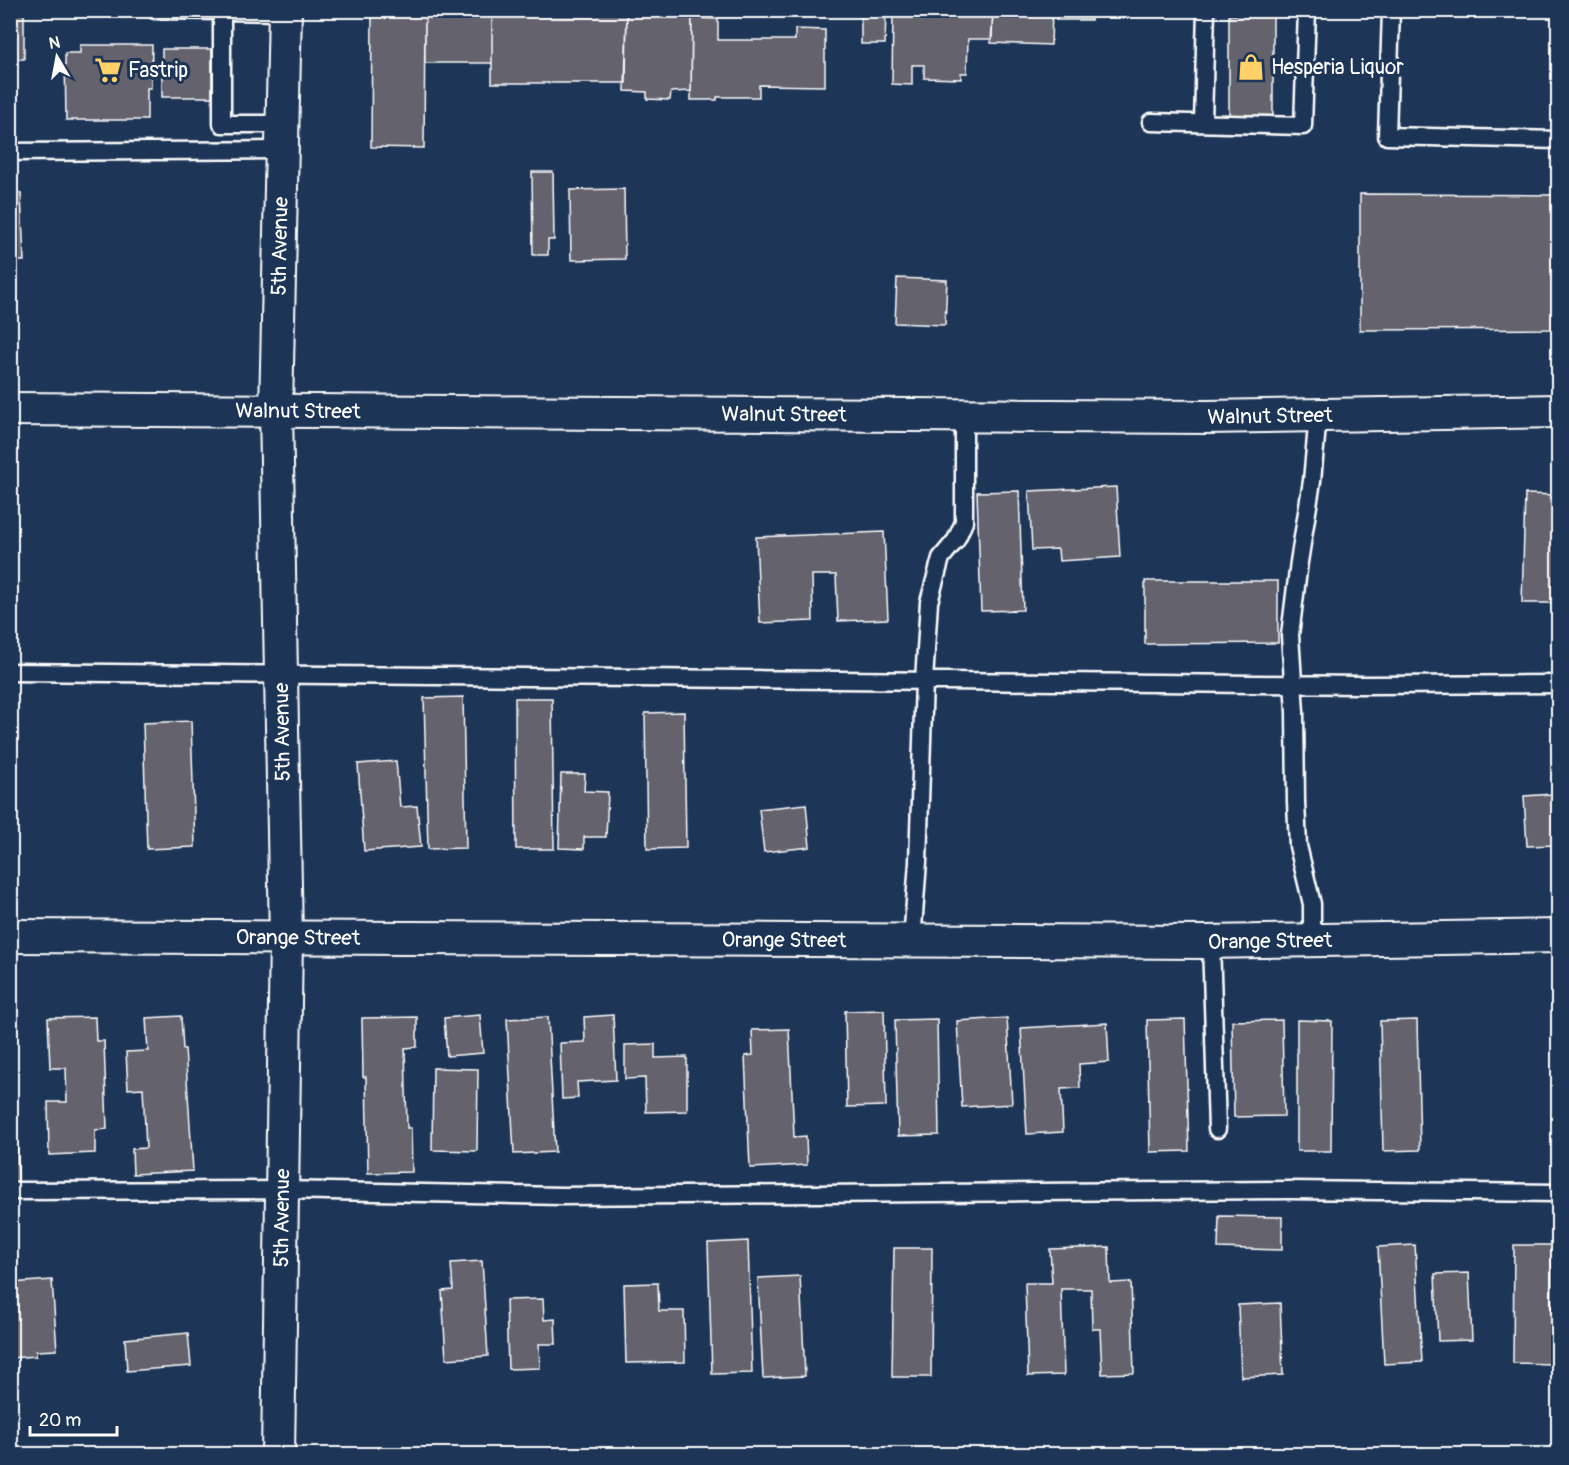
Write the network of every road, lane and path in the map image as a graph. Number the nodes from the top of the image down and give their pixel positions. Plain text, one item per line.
1 (155, 10) edge
2 (1206, 10) edge
3 (1307, 10) edge
4 (1391, 10) edge
5 (222, 11) edge
6 (285, 11) edge
7 (1151, 122) dead end
8 (1203, 123) junction
9 (283, 137) junction
10 (1558, 140) edge
11 (10, 152) edge
12 (10, 409) edge
13 (276, 410) junction
14 (1558, 411) edge
15 (964, 415) junction
16 (1318, 415) junction
17 (10, 672) edge
18 (281, 674) junction
19 (924, 681) junction
20 (1293, 684) junction
21 (1558, 684) edge
22 (10, 936) edge
23 (1558, 936) edge
24 (286, 938) junction
25 (1312, 940) junction
26 (912, 941) junction
27 (1211, 942) junction
28 (1217, 1129) dead end
29 (283, 1190) junction
30 (10, 1191) edge
31 (1558, 1193) edge
32 (278, 1455) edge

1 - 5 lane
2 - 8 lane
3 - 8 lane
4 - 10 lane
5 - 6 lane
5 - 9 lane
6 - 9 street, 5th Avenue
7 - 8 lane
9 - 11 lane
9 - 13 street, 5th Avenue
12 - 13 street, Walnut Street
13 - 15 street, Walnut Street
13 - 18 street, 5th Avenue
14 - 16 street, Walnut Street
15 - 16 street, Walnut Street
15 - 19 lane
16 - 20 lane
17 - 18 lane
18 - 19 lane
18 - 24 street, 5th Avenue
19 - 20 lane
19 - 26 lane
20 - 21 lane
20 - 25 lane
22 - 24 street, Orange Street
23 - 25 street, Orange Street
24 - 26 street, Orange Street
24 - 29 street, 5th Avenue
25 - 27 street, Orange Street
26 - 27 street, Orange Street
27 - 28 lane
29 - 30 lane
29 - 31 lane
29 - 32 street, 5th Avenue

